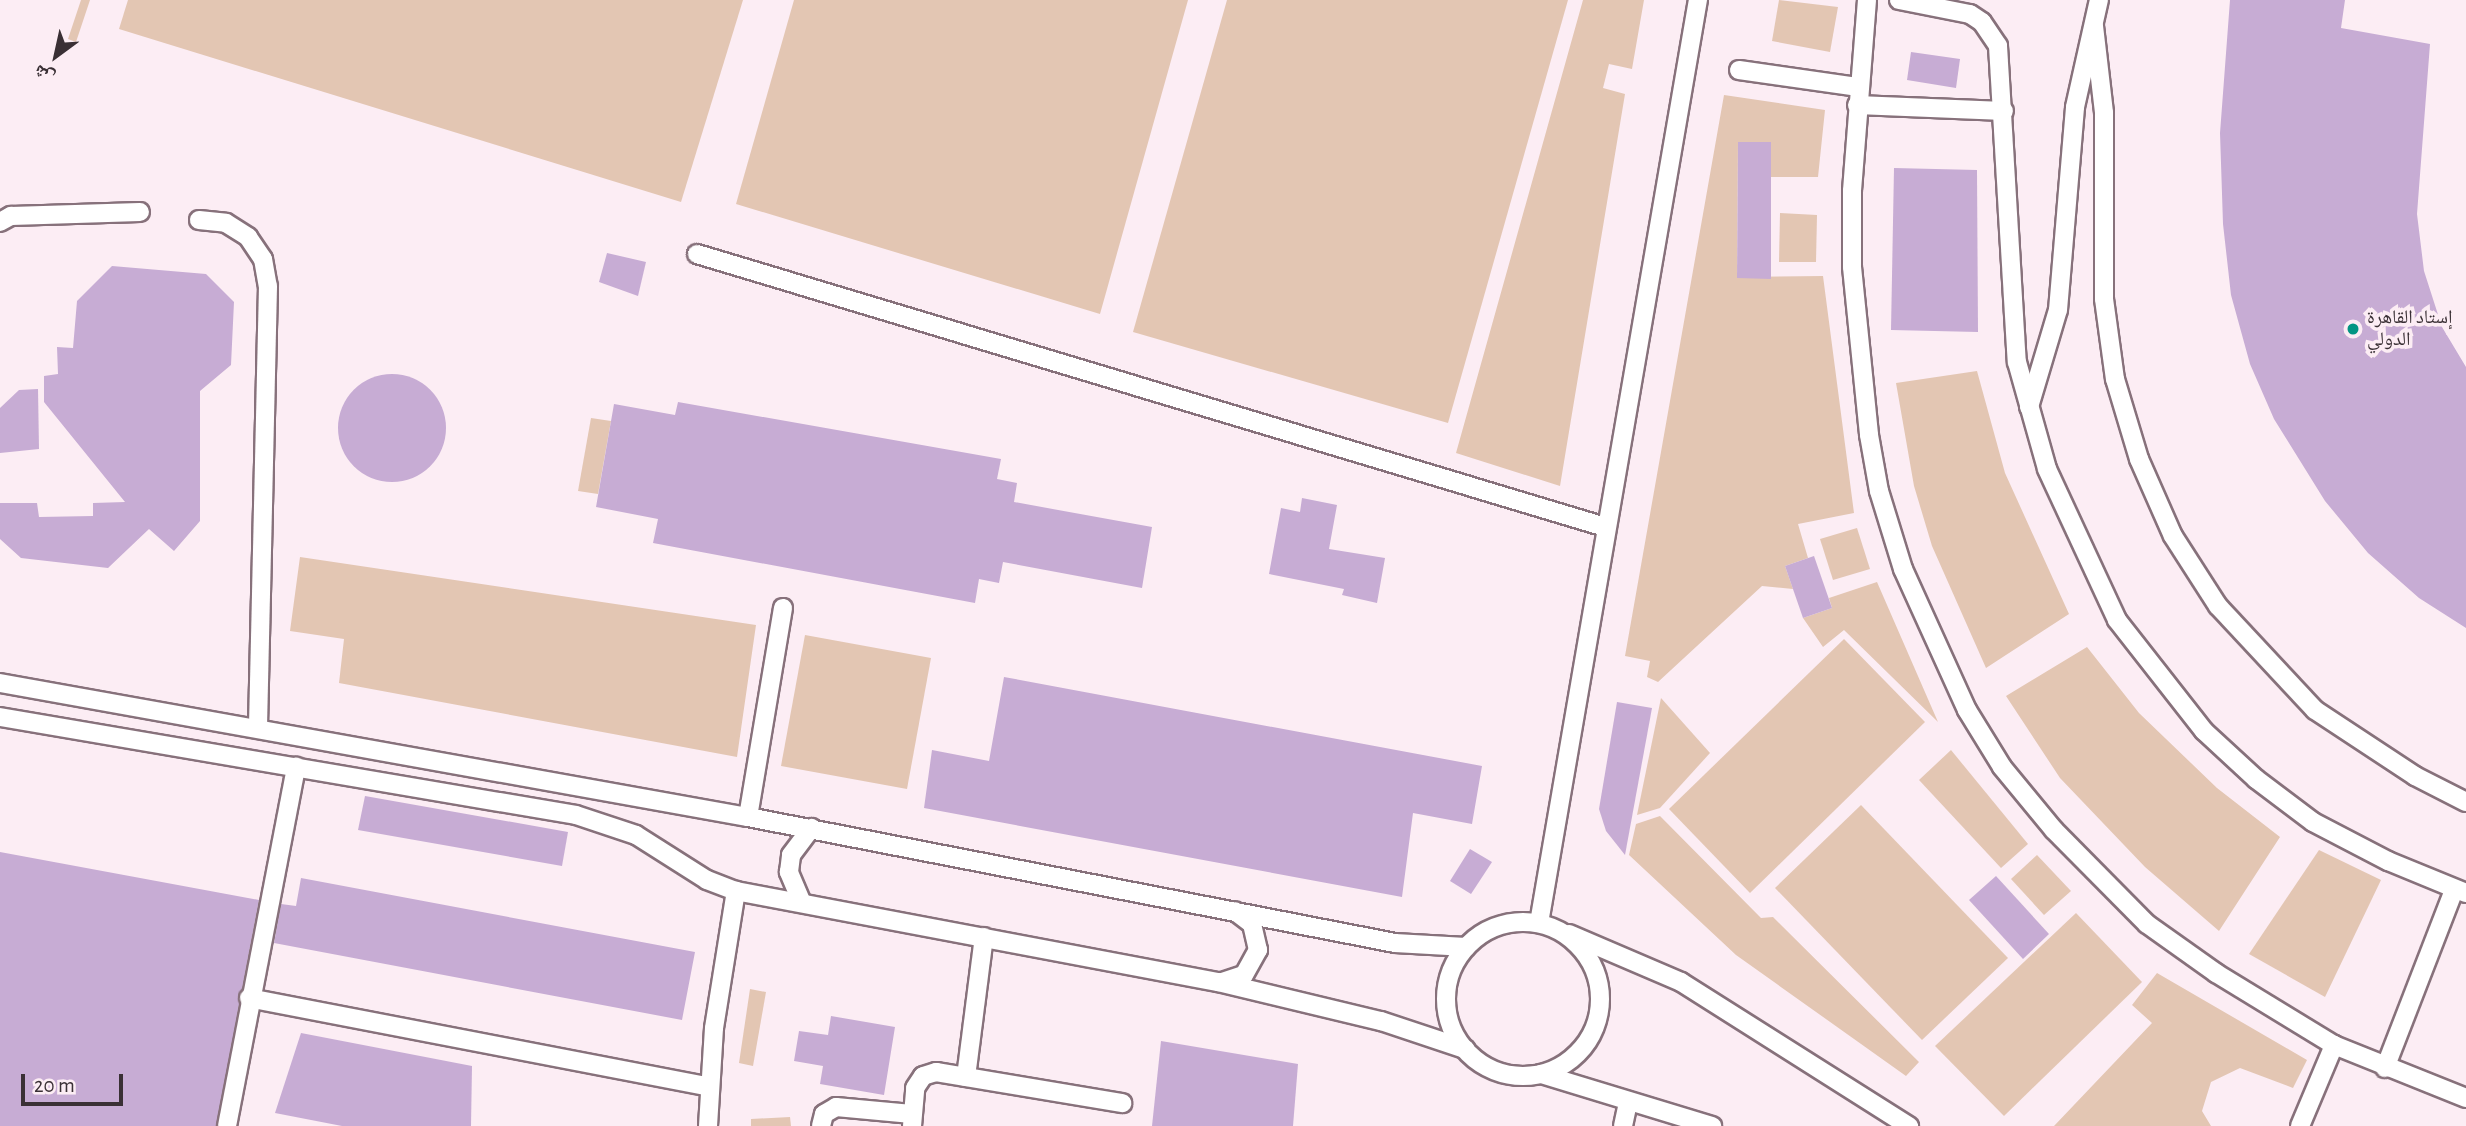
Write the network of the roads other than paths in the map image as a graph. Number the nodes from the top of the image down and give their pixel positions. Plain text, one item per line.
1 (1698, 0) edge
2 (1867, 0) edge
3 (1899, 0) edge
4 (2099, 0) edge
5 (2094, 26) junction
6 (1739, 70) dead end
7 (1858, 96) junction
8 (2004, 111) junction
9 (140, 212) dead end
10 (200, 220) dead end
11 (0, 222) edge
12 (697, 254) dead end
13 (2029, 407) junction
14 (1605, 527) junction
15 (783, 608) dead end
16 (0, 683) edge
17 (0, 718) edge
18 (258, 727) junction
19 (296, 768) junction
20 (2466, 802) edge
21 (748, 817) junction
22 (811, 828) junction
23 (736, 891) junction
24 (2460, 892) edge
25 (802, 903) junction
26 (1229, 909) junction
27 (1539, 923) junction
28 (1560, 931) junction
29 (984, 937) junction
30 (1466, 947) junction
31 (1218, 982) junction
32 (249, 998) junction
33 (2334, 1045) junction
34 (1465, 1049) junction
35 (2385, 1068) junction
36 (1541, 1074) junction
37 (966, 1077) junction
38 (707, 1086) junction
39 (2466, 1098) edge
40 (1628, 1102) junction
41 (1122, 1103) dead end
42 (912, 1120) edge
43 (1688, 1123) edge
44 (227, 1126) edge
45 (708, 1126) edge
46 (821, 1126) edge
47 (1623, 1126) edge
48 (1712, 1126) edge
49 (1909, 1126) edge
50 (2300, 1126) edge

1 - 14 lane
2 - 7 lane
3 - 8 lane
4 - 5 lane
5 - 13 lane
5 - 20 lane
6 - 7 lane
7 - 8 lane
7 - 33 lane
8 - 13 lane
9 - 11 lane
10 - 18 lane
12 - 14 lane
13 - 24 lane
14 - 27 lane
15 - 21 lane
16 - 18 lane
17 - 19 lane
18 - 21 lane
19 - 23 lane
19 - 32 lane
21 - 22 lane
22 - 25 lane
22 - 26 lane
23 - 25 lane
23 - 38 lane
24 - 35 lane
25 - 29 lane
26 - 30 lane
26 - 31 lane
27 - 28 lane
27 - 30 lane
28 - 36 lane
28 - 49 lane
29 - 31 lane
29 - 37 lane
30 - 34 lane
31 - 34 lane
32 - 38 lane
32 - 44 lane
33 - 35 lane
33 - 50 lane
34 - 36 lane
35 - 39 lane
36 - 40 lane
37 - 41 lane
37 - 42 lane
38 - 45 lane
40 - 43 lane
40 - 47 lane
42 - 46 lane
43 - 48 lane

